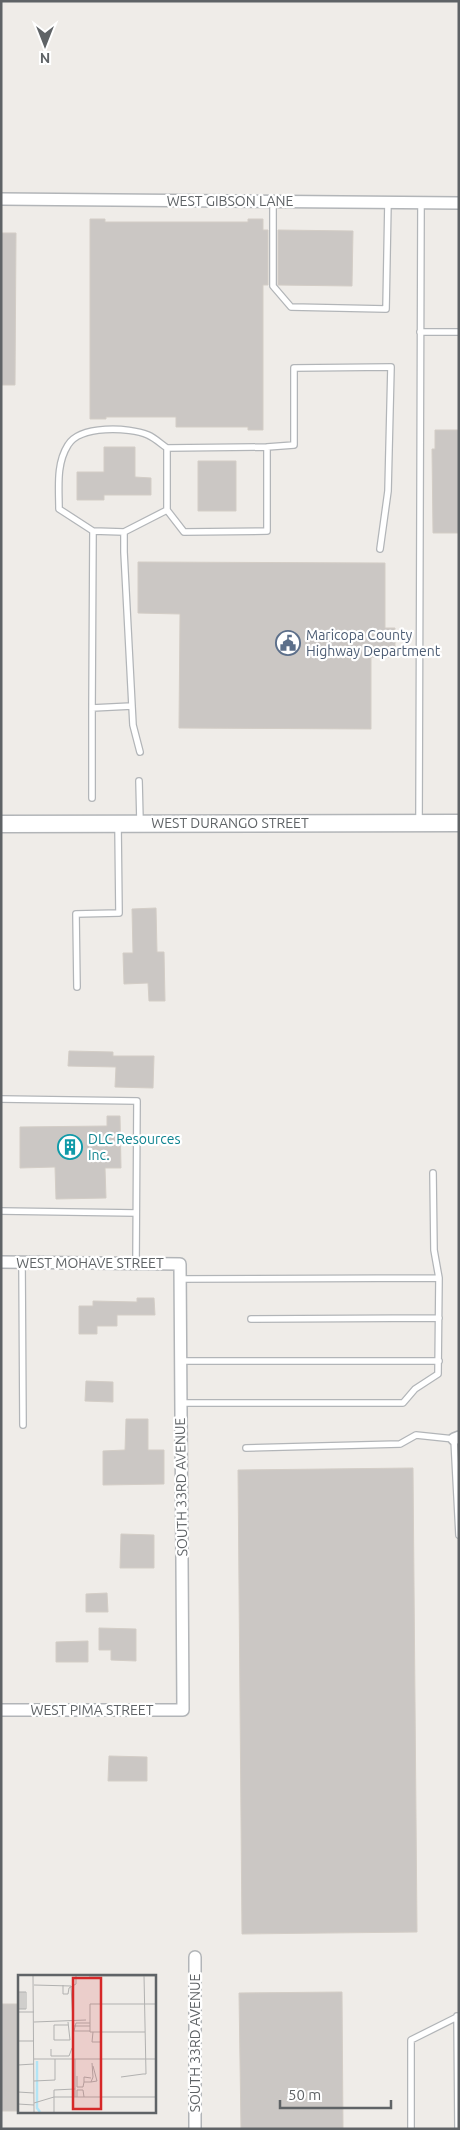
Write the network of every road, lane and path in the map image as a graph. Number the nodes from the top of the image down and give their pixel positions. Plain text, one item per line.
1 (1, 199) edge
2 (273, 201) junction
3 (388, 202) junction
4 (421, 203) junction
5 (459, 203) edge
6 (420, 332) junction
7 (459, 332) edge
8 (266, 447) junction
9 (167, 448) junction
10 (167, 510) junction
11 (93, 532) junction
12 (124, 532) junction
13 (380, 549) dead end
14 (132, 706) junction
15 (92, 708) junction
16 (140, 752) dead end
17 (139, 781) dead end
18 (92, 798) dead end
19 (118, 823) junction
20 (140, 823) junction
21 (419, 823) junction
22 (459, 823) edge
23 (1, 824) edge
24 (77, 987) dead end
25 (1, 1099) edge
26 (433, 1173) dead end
27 (1, 1211) edge
28 (136, 1213) junction
29 (1, 1262) edge
30 (22, 1263) junction
31 (136, 1263) junction
32 (180, 1264) joint
33 (439, 1278) junction
34 (180, 1280) junction
35 (438, 1318) junction
36 (250, 1319) dead end
37 (181, 1361) junction
38 (438, 1361) junction
39 (181, 1403) junction
40 (23, 1425) dead end
41 (456, 1438) edge
42 (246, 1448) dead end
43 (459, 1535) edge
44 (1, 1710) edge
45 (183, 1710) joint
46 (194, 1957) dead end
47 (458, 2016) edge
48 (195, 2129) edge
49 (411, 2129) edge
50 (458, 2129) edge

1 - 2 street, WEST GIBSON LANE
2 - 3 street, WEST GIBSON LANE
2 - 3 lane
3 - 4 street, WEST GIBSON LANE
4 - 5 street, WEST GIBSON LANE
4 - 6 lane
6 - 7 lane
6 - 21 lane
8 - 9 lane
8 - 10 lane
8 - 13 lane
9 - 10 lane
9 - 11 lane
10 - 12 lane
11 - 12 lane
11 - 15 lane
12 - 14 lane
14 - 15 lane
14 - 16 lane
15 - 18 lane
17 - 20 lane
19 - 20 street, WEST DURANGO STREET
19 - 23 street, WEST DURANGO STREET
19 - 24 lane
20 - 21 street, WEST DURANGO STREET
21 - 22 street, WEST DURANGO STREET
25 - 28 lane
26 - 33 lane
27 - 28 lane
28 - 31 lane
29 - 30 street, WEST MOHAVE STREET
30 - 31 street, WEST MOHAVE STREET
30 - 40 lane
31 - 32 street, WEST MOHAVE STREET
32 - 34 street, SOUTH 33RD AVENUE
33 - 34 lane
33 - 35 lane
34 - 37 street, SOUTH 33RD AVENUE
35 - 36 lane
35 - 38 lane
37 - 38 lane
37 - 39 street, SOUTH 33RD AVENUE
38 - 39 lane
39 - 45 street, SOUTH 33RD AVENUE
41 - 42 lane
41 - 43 lane
44 - 45 street, WEST PIMA STREET
46 - 48 street, SOUTH 33RD AVENUE
47 - 49 lane
47 - 50 lane

